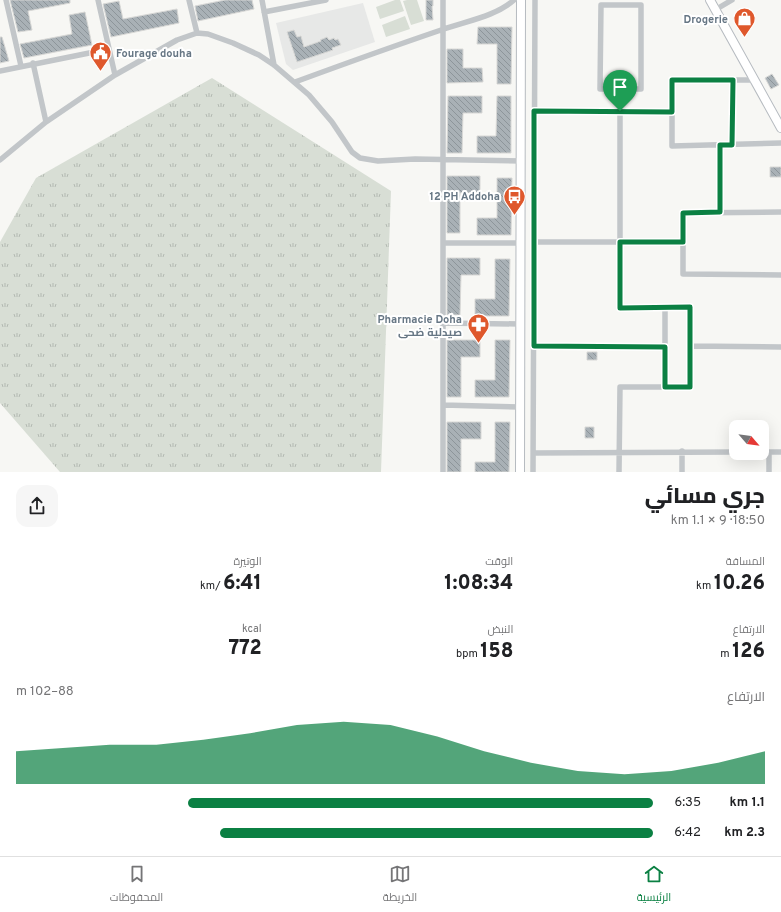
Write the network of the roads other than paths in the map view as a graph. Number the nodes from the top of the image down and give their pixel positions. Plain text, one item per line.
1 (6, 0) edge
2 (98, 0) edge
3 (189, 0) edge
4 (262, 0) edge
5 (326, 0) edge
6 (443, 0) edge
7 (514, 0) edge
8 (521, 0) edge
9 (535, 0) edge
10 (710, 0) edge
11 (732, 0) edge
12 (610, 2) edge
13 (630, 3) edge
14 (715, 10) junction
15 (264, 12) junction
16 (444, 29) junction
17 (197, 34) junction
18 (108, 49) junction
19 (34, 63) junction
20 (274, 65) junction
21 (21, 66) junction
22 (0, 71) edge
23 (115, 75) junction
24 (733, 80) junction
25 (754, 80) junction
26 (295, 82) junction
27 (620, 90) junction
28 (534, 111) junction
29 (620, 111) junction
30 (672, 112) junction
31 (46, 122) junction
32 (781, 128) edge
33 (781, 143) edge
34 (720, 145) junction
35 (732, 145) junction
36 (0, 160) edge
37 (443, 160) junction
38 (521, 161) junction
39 (720, 212) junction
40 (781, 212) edge
41 (443, 242) junction
42 (534, 242) junction
43 (620, 242) junction
44 (683, 242) junction
45 (520, 243) junction
46 (781, 275) edge
47 (665, 307) junction
48 (442, 323) junction
49 (519, 324) junction
50 (534, 346) junction
51 (690, 346) junction
52 (665, 347) junction
53 (781, 347) edge
54 (665, 387) junction
55 (443, 405) junction
56 (520, 407) junction
57 (682, 451) junction
58 (619, 452) junction
59 (729, 452) edge
60 (769, 452) joint
61 (781, 452) edge
62 (534, 453) junction
63 (443, 472) edge
64 (520, 472) edge
65 (534, 472) edge
66 (619, 472) edge
67 (682, 472) edge
68 (770, 472) edge

1 - 21 street
2 - 18 street
3 - 17 street
4 - 15 street
5 - 15 street
6 - 16 street
7 - 16 street
8 - 38 street
9 - 28 street
10 - 14 street
11 - 14 street
12 - 13 street
12 - 27 street
13 - 27 street
14 - 25 street
15 - 20 street
16 - 26 street
16 - 37 street
17 - 20 street
17 - 23 street
18 - 19 street
18 - 23 street
19 - 21 street
19 - 31 street
20 - 26 street
21 - 22 street
23 - 31 street
24 - 25 street
24 - 30 street
24 - 35 street
25 - 32 street
26 - 37 street
27 - 29 street
28 - 29 street
28 - 42 street
29 - 30 street
29 - 43 street
30 - 34 street
31 - 36 street
33 - 35 street
34 - 35 street
34 - 39 street
37 - 38 street
37 - 41 street
38 - 45 street
39 - 40 street
39 - 44 street
41 - 45 street
41 - 48 street
42 - 43 street
42 - 50 street
43 - 44 street
43 - 47 street
44 - 46 street
45 - 49 street
47 - 51 street
47 - 52 street
48 - 49 street
48 - 55 street
49 - 56 street
50 - 52 street
50 - 62 street
51 - 53 street
51 - 54 street
52 - 54 street
54 - 58 street
55 - 56 street
55 - 63 street
56 - 64 street
57 - 58 street
57 - 59 street
57 - 67 street
58 - 62 street
58 - 66 street
60 - 61 street
60 - 68 street
62 - 65 street

